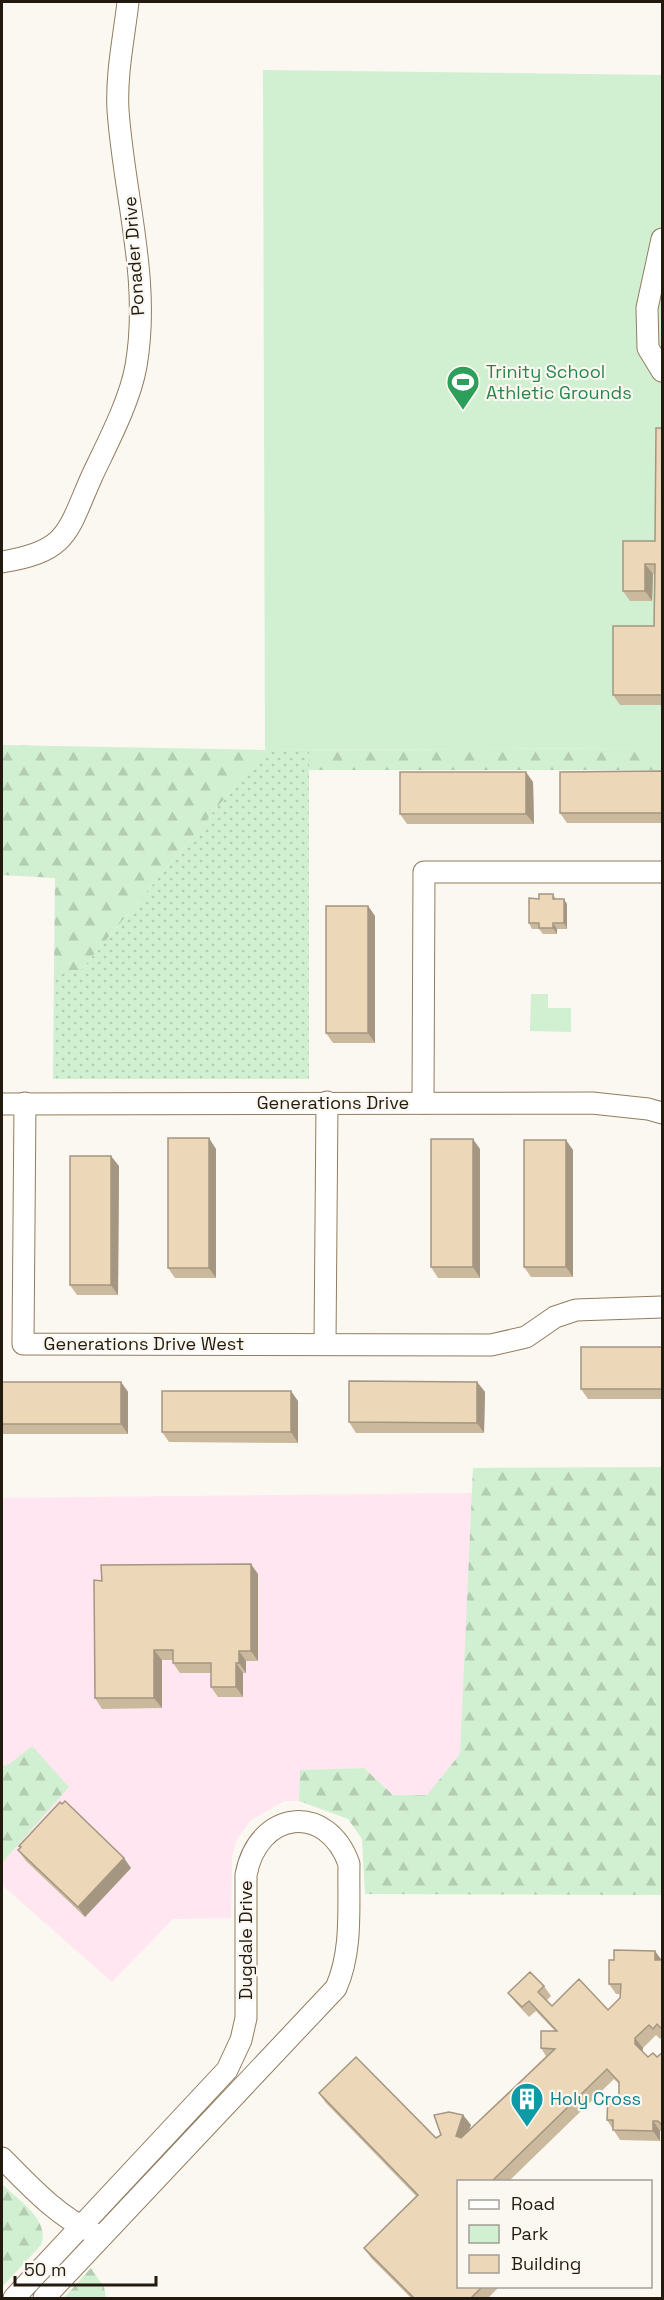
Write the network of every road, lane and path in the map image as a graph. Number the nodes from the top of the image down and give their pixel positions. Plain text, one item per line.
1 (128, 2) edge
2 (663, 239) edge
3 (663, 371) edge
4 (2, 562) edge
5 (663, 872) edge
6 (327, 1102) junction
7 (25, 1103) junction
8 (423, 1103) junction
9 (2, 1104) edge
10 (663, 1113) edge
11 (663, 1307) edge
12 (326, 1344) junction
13 (2, 2158) edge
14 (91, 2232) junction
15 (14, 2298) edge
16 (44, 2298) edge

1 - 4 street, Ponader Drive
2 - 3 street
5 - 8 street
6 - 7 street, Generations Drive
6 - 8 street, Generations Drive
6 - 12 street
7 - 9 street, Generations Drive
7 - 12 street, Generations Drive West
8 - 10 street, Generations Drive
11 - 12 street, Generations Drive West
13 - 14 street
14 - 14 street, Dugdale Drive
14 - 15 street, Dugdale Drive
14 - 16 street, Dugdale Drive

